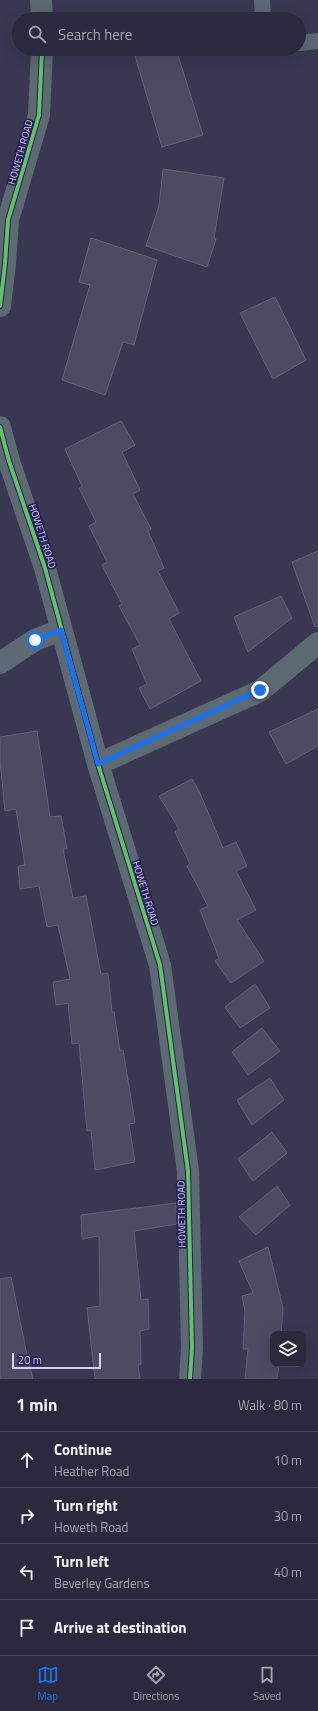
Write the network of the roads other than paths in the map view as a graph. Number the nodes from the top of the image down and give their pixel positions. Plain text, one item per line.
1 (41, 0) edge
2 (262, 0) edge
3 (42, 12) edge
4 (263, 12) edge
5 (318, 41) edge
6 (306, 42) edge
7 (42, 56) edge
8 (3, 263) edge
9 (0, 306) edge
10 (0, 427) edge
11 (61, 630) junction
12 (318, 643) edge
13 (0, 663) edge
14 (98, 764) junction
15 (190, 1379) edge

1 - 3 street
2 - 4 lane
5 - 6 lane
7 - 8 street, HOWETH ROAD
8 - 9 street, HOWETH ROAD
10 - 11 street, HOWETH ROAD
11 - 13 street
11 - 14 street, HOWETH ROAD
12 - 14 street
14 - 15 street, HOWETH ROAD

